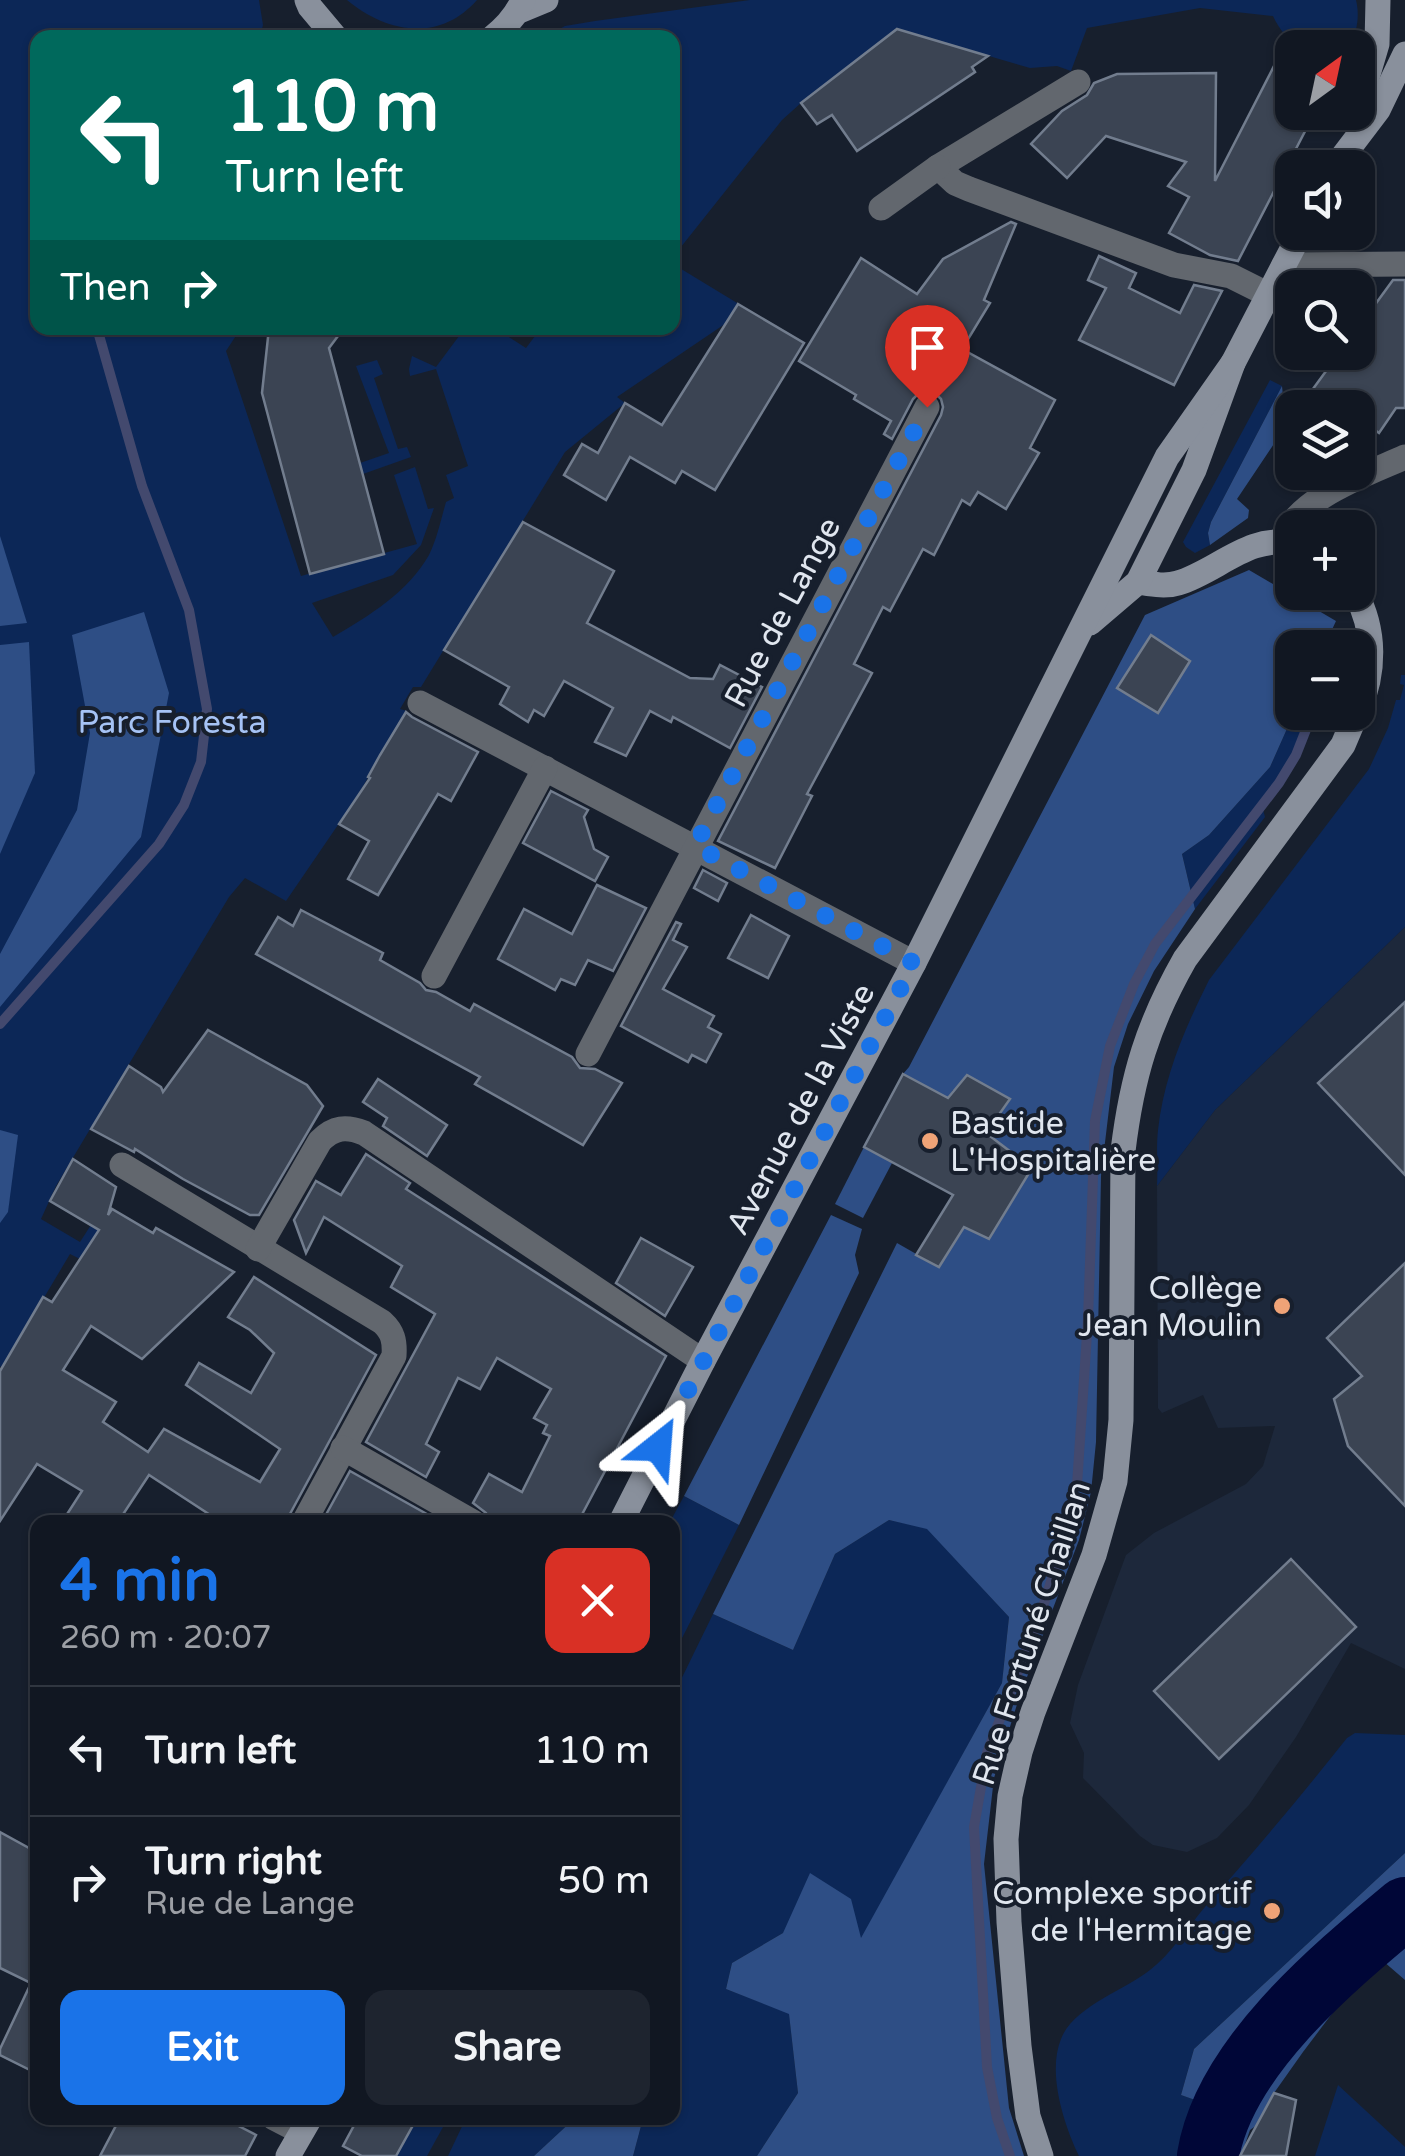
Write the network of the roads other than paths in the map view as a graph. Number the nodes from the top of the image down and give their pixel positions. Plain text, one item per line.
1 (307, 0) edge
2 (546, 0) edge
3 (1378, 0) edge
4 (520, 6) edge
5 (329, 30) edge
6 (501, 30) edge
7 (1375, 50) edge
8 (1405, 54) edge
9 (1078, 82) dead end
10 (1348, 150) edge
11 (938, 167) junction
12 (881, 208) dead end
13 (1291, 250) edge
14 (1405, 264) edge
15 (1284, 265) junction
16 (1269, 294) junction
17 (1234, 364) junction
18 (927, 407) dead end
19 (1405, 457) edge
20 (1307, 510) edge
21 (1137, 517) junction
22 (1275, 544) edge
23 (1138, 582) junction
24 (1078, 633) junction
25 (420, 704) dead end
26 (1349, 730) edge
27 (544, 768) junction
28 (695, 846) junction
29 (914, 963) junction
30 (434, 976) dead end
31 (588, 1054) dead end
32 (122, 1165) dead end
33 (258, 1249) junction
34 (703, 1361) junction
35 (343, 1448) junction
36 (308, 1515) edge
37 (460, 1515) edge
38 (625, 1515) edge
39 (305, 2125) edge
40 (288, 2156) edge
41 (1041, 2156) edge

1 - 5 street
2 - 4 street
3 - 7 street
4 - 6 street
8 - 10 street
9 - 11 street
11 - 12 street
11 - 16 street
13 - 15 street
14 - 15 street
15 - 16 street
16 - 17 street
17 - 21 street
17 - 23 street
18 - 28 street, Rue de Lange
19 - 20 street
21 - 23 street
21 - 24 street
22 - 23 street
23 - 24 street, Avenue de la Viste
24 - 29 street, Avenue de la Viste
25 - 27 street
26 - 41 street, Rue Fortuné Chaillan
27 - 28 street
27 - 30 street
28 - 29 street
28 - 31 street, Rue de Lange
29 - 34 street, Avenue de la Viste
32 - 33 street
33 - 34 street
33 - 35 street
34 - 38 street, Avenue de la Viste
35 - 36 street
35 - 37 street
39 - 40 street

